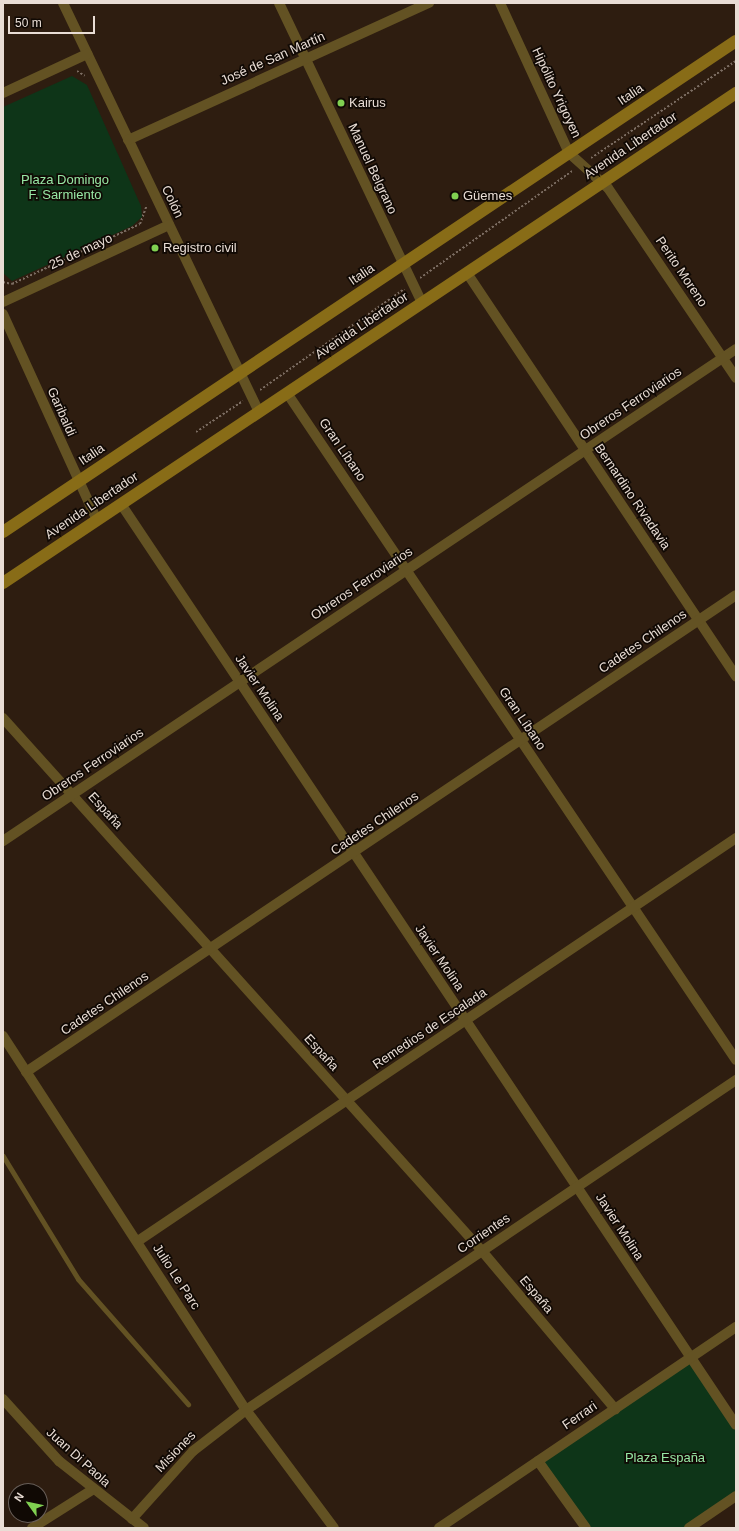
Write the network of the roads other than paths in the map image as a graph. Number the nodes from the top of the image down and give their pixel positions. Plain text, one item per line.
1 (63, 3) edge
2 (279, 3) edge
3 (429, 3) edge
4 (500, 3) edge
5 (736, 41) edge
6 (87, 54) junction
7 (306, 59) junction
8 (736, 92) edge
9 (3, 93) edge
10 (128, 140) junction
11 (569, 153) junction
12 (601, 183) junction
13 (169, 225) junction
14 (402, 264) junction
15 (467, 273) junction
16 (3, 302) edge
17 (422, 303) junction
18 (3, 314) edge
19 (736, 349) edge
20 (723, 358) junction
21 (240, 374) junction
22 (736, 378) edge
23 (287, 393) junction
24 (259, 412) junction
25 (585, 451) junction
26 (78, 482) junction
27 (121, 504) junction
28 (97, 520) junction
29 (3, 532) edge
30 (407, 570) junction
31 (3, 583) edge
32 (736, 595) edge
33 (699, 620) junction
34 (736, 676) edge
35 (240, 683) junction
36 (3, 718) edge
37 (521, 741) junction
38 (72, 795) junction
39 (736, 838) edge
40 (3, 841) edge
41 (354, 854) junction
42 (635, 907) junction
43 (211, 950) junction
44 (466, 1020) junction
45 (3, 1036) edge
46 (736, 1060) edge
47 (26, 1072) junction
48 (736, 1080) edge
49 (346, 1101) junction
50 (3, 1156) edge
51 (577, 1187) junction
52 (138, 1241) junction
53 (482, 1251) junction
54 (736, 1326) edge
55 (689, 1358) junction
56 (3, 1399) edge
57 (188, 1404) dead end
58 (615, 1409) junction
59 (246, 1410) junction
60 (736, 1425) edge
61 (538, 1461) junction
62 (92, 1490) junction
63 (736, 1496) edge
64 (132, 1519) junction
65 (32, 1528) edge
66 (144, 1528) edge
67 (334, 1528) edge
68 (439, 1528) edge
69 (586, 1528) edge
70 (689, 1528) edge

1 - 6 street, Colón
2 - 7 street, Manuel Belgrano
3 - 7 street, José de San Martín
4 - 11 street, Hipólito Yrigoyen
5 - 11 main road, Italia
6 - 9 street
6 - 10 street, Colón
7 - 10 street, José de San Martín
7 - 14 street, Manuel Belgrano
8 - 12 main road, Avenida Libertador
10 - 13 street, Colón
11 - 12 street, Hipólito Yrigoyen
11 - 14 main road, Italia
12 - 15 main road, Avenida Libertador
12 - 20 street, Perito Moreno
13 - 16 street, 25 de mayo
13 - 21 street, Colón
14 - 17 street, Manuel Belgrano
14 - 21 main road, Italia
15 - 17 main road, Avenida Libertador
15 - 25 street, Bernardino Rivadavia
17 - 23 main road, Avenida Libertador
18 - 26 street, Garibaldi
19 - 20 street, Obreros Ferroviarios
20 - 22 street, Perito Moreno
20 - 25 street, Obreros Ferroviarios
21 - 24 street, Colón
21 - 26 main road, Italia
23 - 24 main road, Avenida Libertador
23 - 30 street, Gran Líbano
24 - 27 main road, Avenida Libertador
25 - 30 street, Obreros Ferroviarios
25 - 33 street, Bernardino Rivadavia
26 - 28 street, Garibaldi
26 - 29 main road, Italia
27 - 28 main road, Avenida Libertador
27 - 35 street, Javier Molina
28 - 31 main road, Avenida Libertador
30 - 35 street, Obreros Ferroviarios
30 - 37 street, Gran Líbano
32 - 33 street, Cadetes Chilenos
33 - 34 street, Bernardino Rivadavia
33 - 37 street, Cadetes Chilenos
35 - 38 street, Obreros Ferroviarios
35 - 41 street, Javier Molina
36 - 38 street, España
37 - 41 street, Cadetes Chilenos
37 - 42 street, Gran Líbano
38 - 40 street, Obreros Ferroviarios
38 - 43 street, España
39 - 42 street, Remedios de Escalada
41 - 43 street, Cadetes Chilenos
41 - 44 street, Javier Molina
42 - 44 street, Remedios de Escalada
42 - 46 street, Gran Líbano
43 - 47 street, Cadetes Chilenos
43 - 49 street, España
44 - 49 street, Remedios de Escalada
44 - 51 street, Javier Molina
45 - 47 street, Julio Le Parc
47 - 52 street, Julio Le Parc
48 - 51 street, Corrientes
49 - 52 street, Remedios de Escalada
49 - 53 street, España
50 - 57 lane
51 - 53 street, Corrientes
51 - 55 street, Javier Molina
52 - 59 street, Julio Le Parc
53 - 58 street, España
53 - 59 street, Corrientes
54 - 55 street, Ferrari
55 - 58 street, Ferrari
55 - 60 street, Javier Molina
56 - 62 street, Juan Di Paola
58 - 61 street, Ferrari
59 - 64 street, Misiones
59 - 67 street, Julio Le Parc
61 - 68 street, Ferrari
61 - 69 street
62 - 64 street, Juan Di Paola
62 - 65 street
63 - 70 street
64 - 66 street, Juan Di Paola

